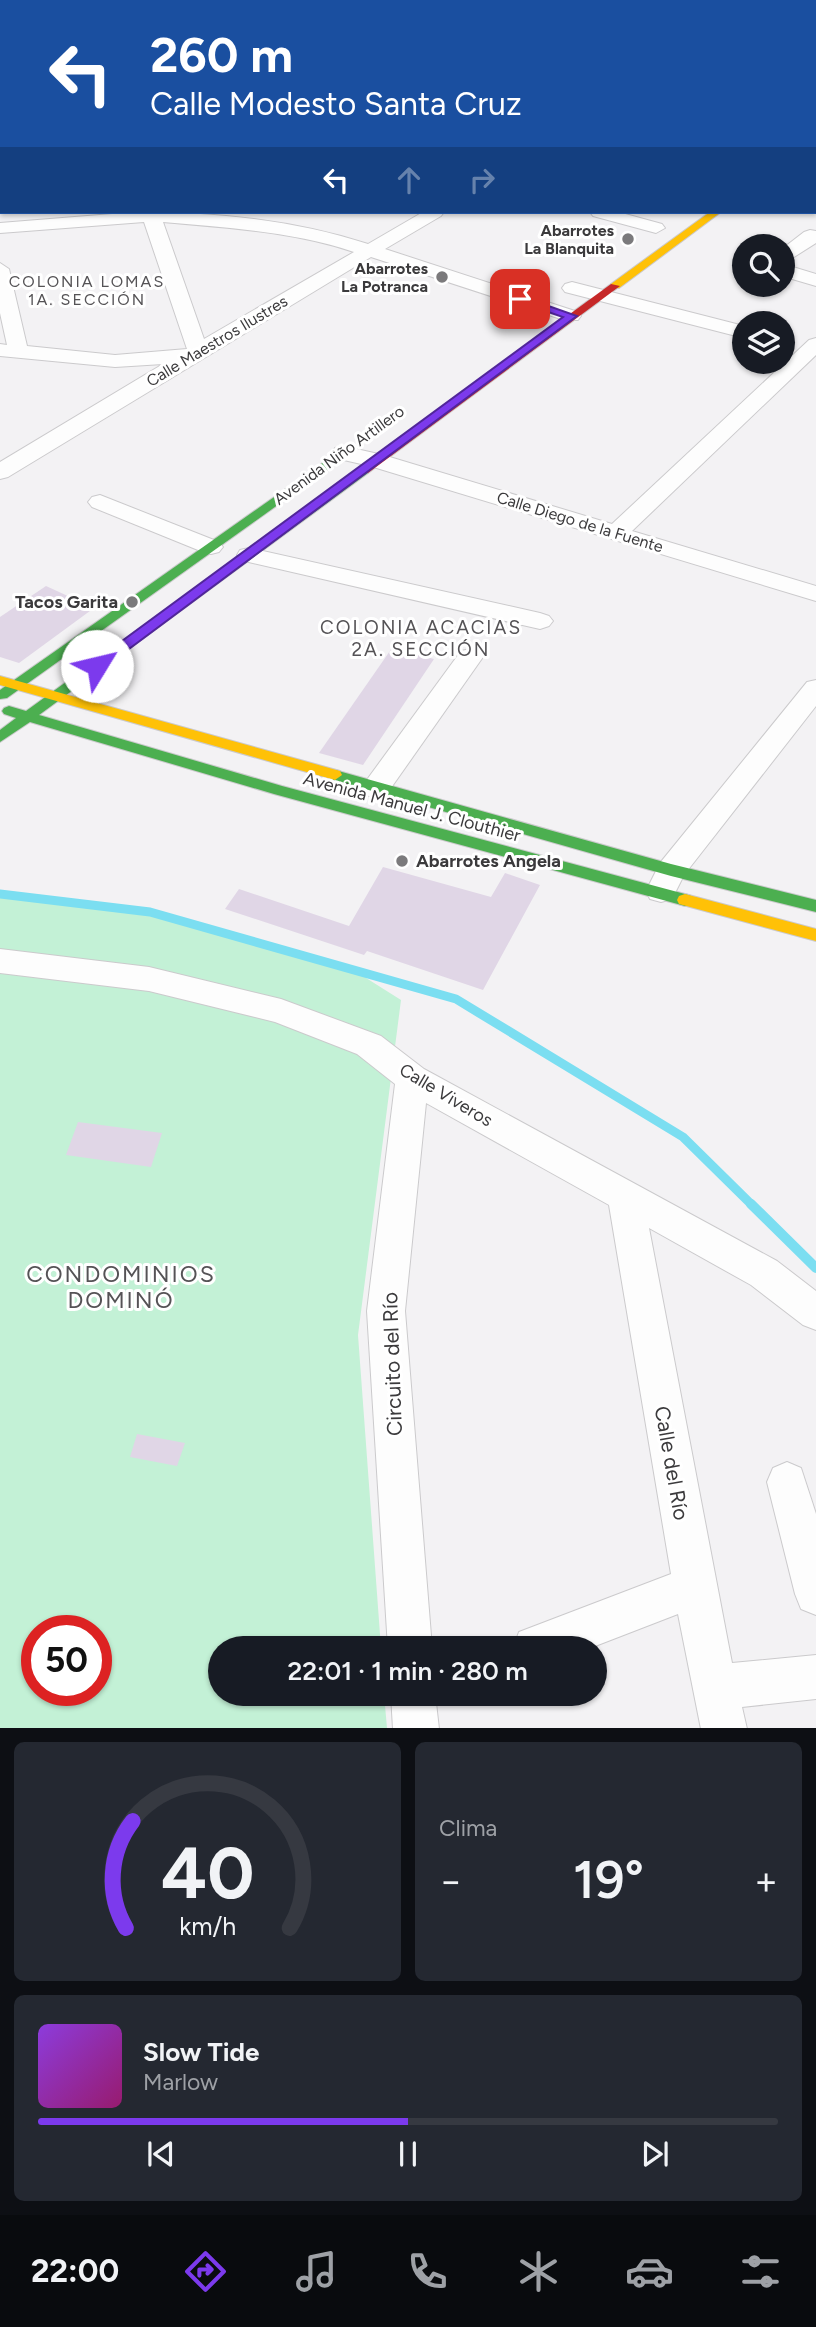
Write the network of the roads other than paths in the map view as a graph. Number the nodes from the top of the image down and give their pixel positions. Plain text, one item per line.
1 (151, 214) edge
2 (315, 214) edge
3 (432, 214) edge
4 (609, 214) edge
5 (713, 214) edge
6 (661, 224) joint
7 (0, 228) edge
8 (325, 236) junction
9 (816, 237) edge
10 (635, 243) dead end
11 (795, 248) edge
12 (372, 250) junction
13 (0, 269) edge
14 (593, 273) dead end
15 (795, 274) edge
16 (816, 280) edge
17 (572, 288) junction
18 (601, 296) junction
19 (539, 311) junction
20 (571, 316) junction
21 (732, 329) edge
22 (808, 347) edge
23 (9, 350) edge
24 (194, 353) junction
25 (365, 437) dead end
26 (343, 453) junction
27 (375, 460) junction
28 (0, 472) edge
29 (100, 502) dead end
30 (616, 533) junction
31 (211, 547) junction
32 (249, 555) junction
33 (816, 594) edge
34 (540, 621) dead end
35 (470, 657) dead end
36 (8, 683) edge
37 (816, 688) edge
38 (0, 697) edge
39 (54, 698) junction
40 (0, 708) edge
41 (27, 718) junction
42 (0, 737) edge
43 (376, 788) junction
44 (665, 882) junction
45 (816, 906) edge
46 (816, 935) edge
47 (0, 961) edge
48 (412, 1079) junction
49 (625, 1196) junction
50 (816, 1313) edge
51 (787, 1482) dead end
52 (694, 1586) junction
53 (816, 1594) edge
54 (409, 1636) edge
55 (566, 1636) edge
56 (816, 1677) edge
57 (720, 1708) edge

1 - 7 street
1 - 8 street
1 - 24 street
2 - 8 street
3 - 12 street, Calle Maestros Ilustres
4 - 6 street
5 - 18 main road, Avenida Niño Artillero
6 - 10 main road
8 - 12 street
9 - 11 street
12 - 19 street
12 - 24 street, Calle Maestros Ilustres
13 - 23 street
14 - 17 main road
15 - 16 street
17 - 18 street
17 - 19 main road
18 - 20 main road, Avenida Niño Artillero
18 - 21 street
19 - 20 street
20 - 27 main road, Avenida Niño Artillero
22 - 30 street
23 - 24 street
24 - 28 street, Calle Maestros Ilustres
25 - 26 main road, Avenida Niño Artillero
26 - 27 street, Calle Diego de la Fuente
26 - 31 main road, Avenida Niño Artillero
27 - 30 street, Calle Diego de la Fuente
27 - 32 main road, Avenida Niño Artillero
29 - 31 street
30 - 33 street, Calle Diego de la Fuente
31 - 36 main road, Avenida Niño Artillero
32 - 34 street
32 - 39 main road, Avenida Niño Artillero
35 - 43 street
36 - 38 main road, Avenida Niño Artillero
36 - 39 main road, Avenida Manuel J. Clouthier
37 - 44 street
39 - 41 main road, Avenida Niño Artillero
39 - 43 main road, Avenida Manuel J. Clouthier
40 - 41 main road, Avenida Manuel J. Clouthier
41 - 42 main road, Avenida Niño Artillero
41 - 44 main road, Avenida Manuel J. Clouthier
43 - 44 main road, Avenida Manuel J. Clouthier
44 - 45 main road, Avenida Manuel J. Clouthier
44 - 46 main road, Avenida Manuel J. Clouthier
47 - 48 street, Calle Viveros
48 - 49 street, Calle Viveros
48 - 54 street, Circuito del Río
49 - 50 street, Calle Viveros
49 - 52 street, Calle del Río
51 - 53 street
52 - 55 street
52 - 57 street, Calle del Río
56 - 57 street

